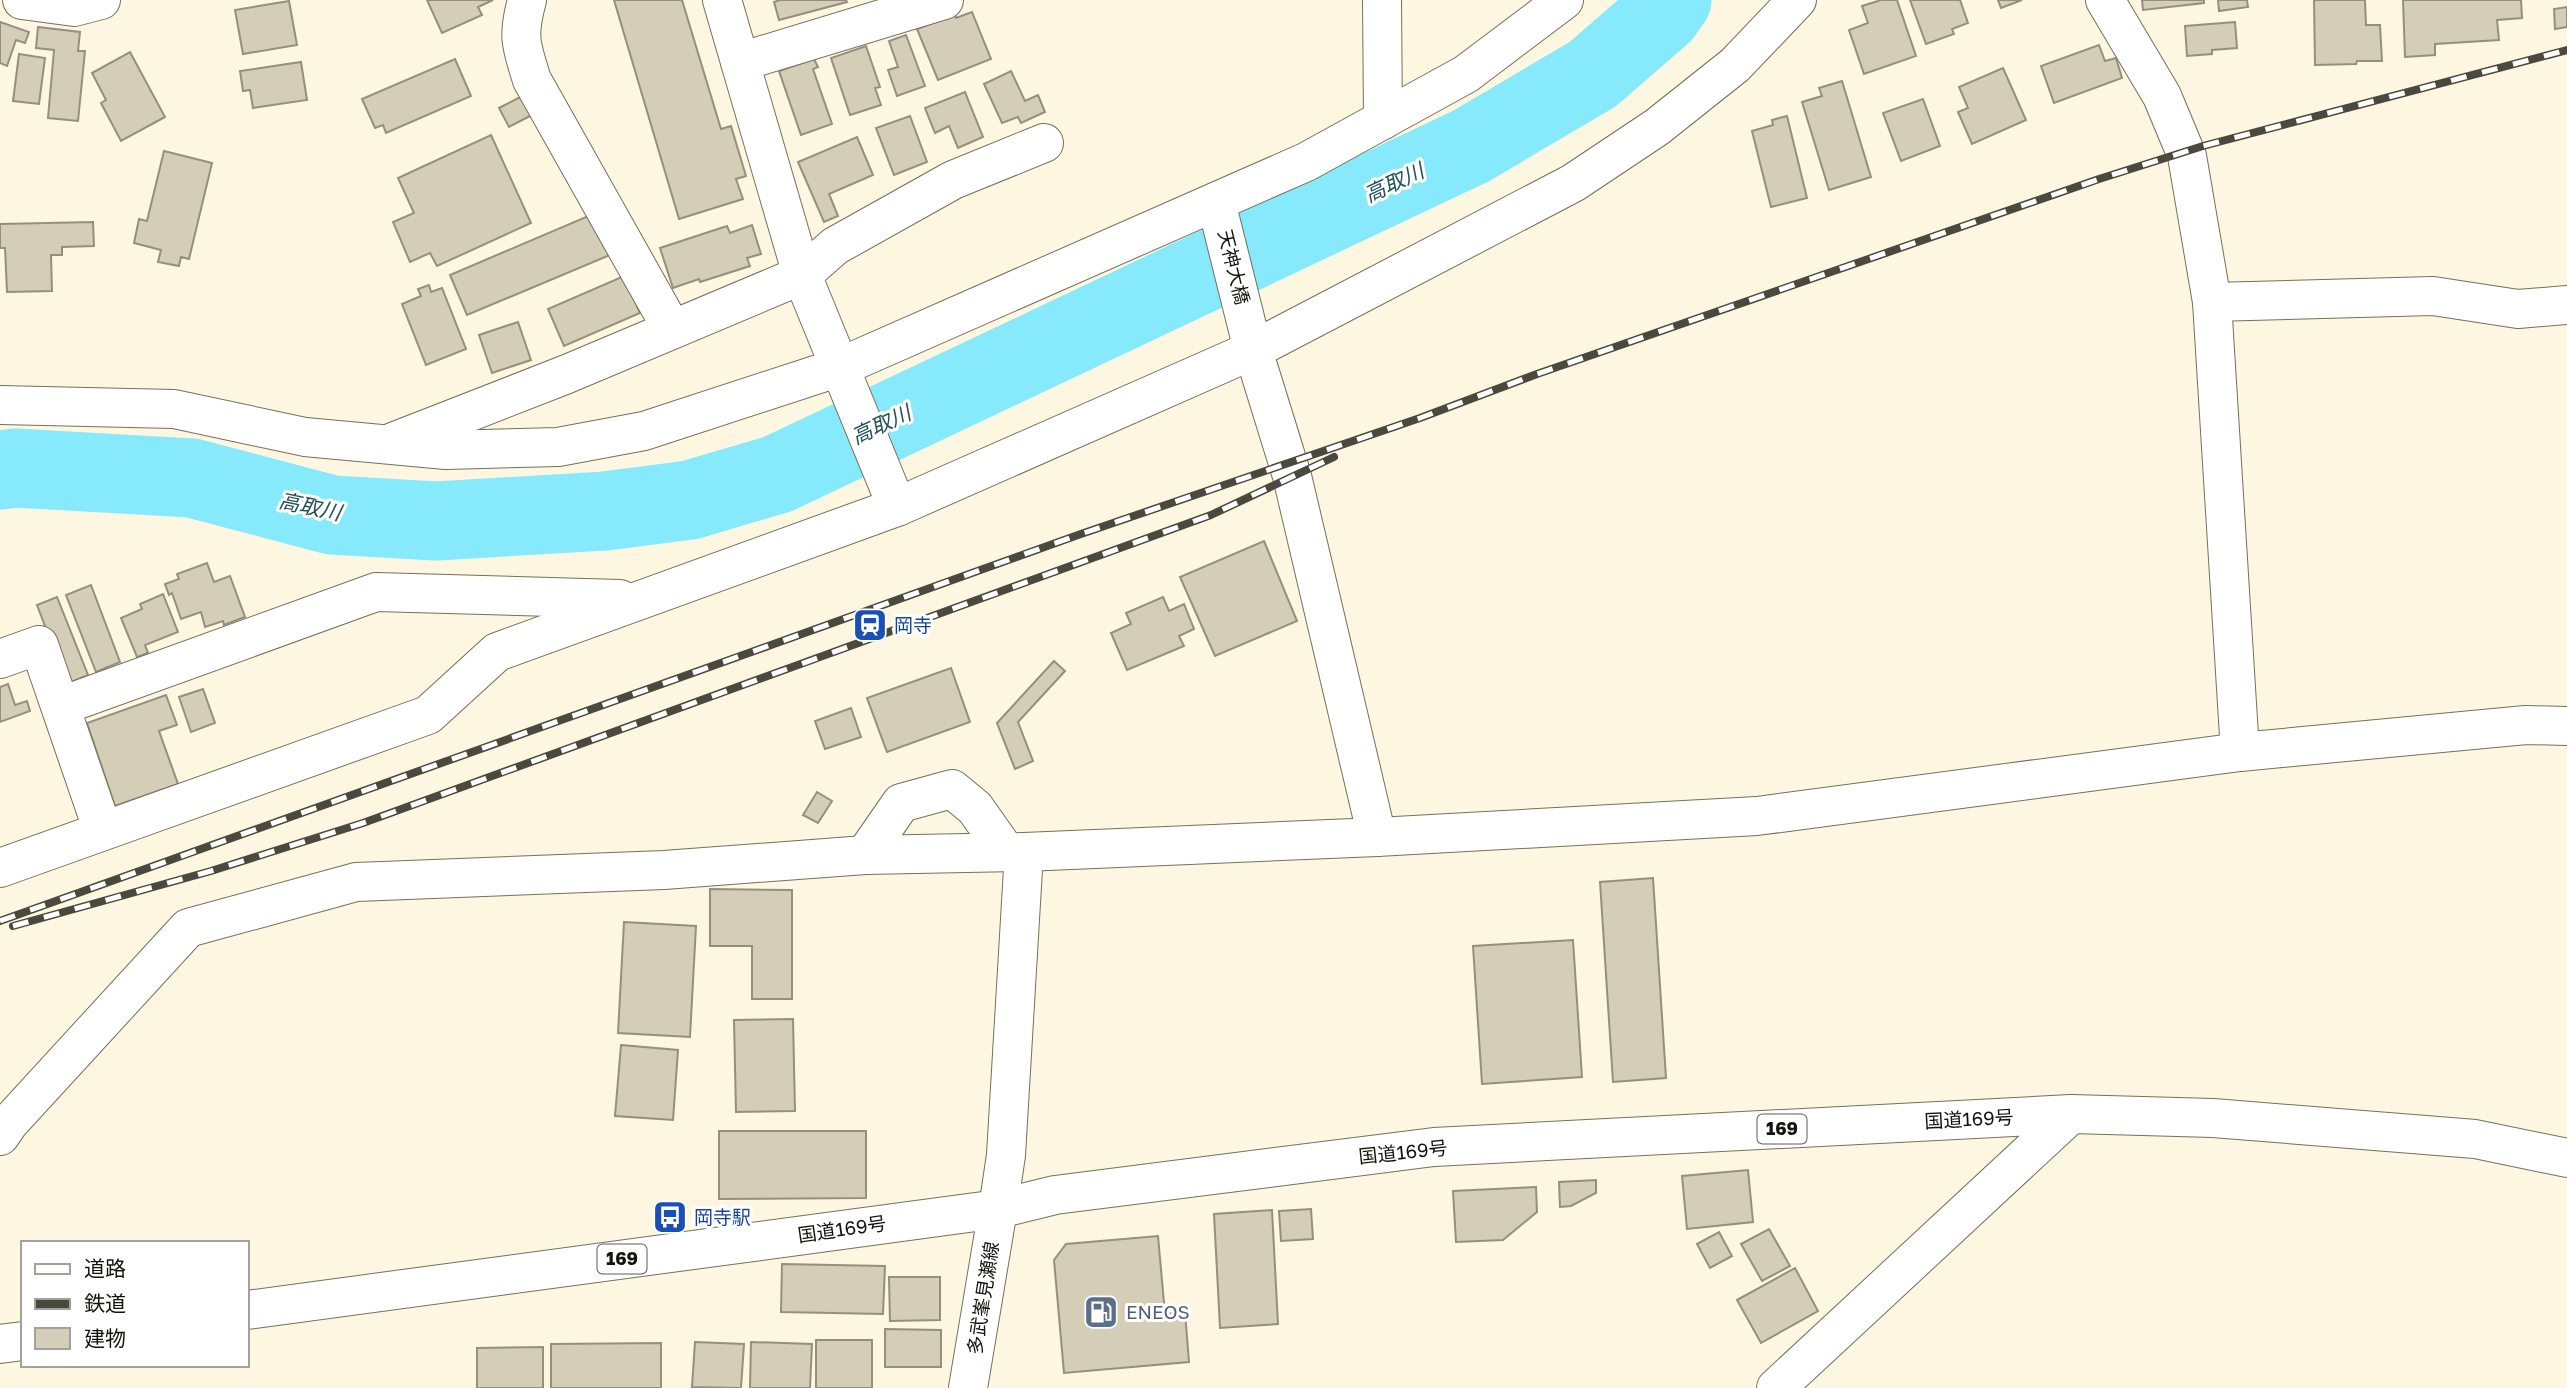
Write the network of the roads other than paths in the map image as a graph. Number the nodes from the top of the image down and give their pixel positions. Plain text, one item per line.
1 (22, 0) edge
2 (101, 0) edge
3 (527, 0) edge
4 (722, 0) edge
5 (944, 0) edge
6 (1382, 0) edge
7 (1564, 0) edge
8 (1797, 0) edge
9 (2105, 0) edge
10 (740, 62) junction
11 (1383, 120) junction
12 (1044, 143) dead end
13 (1218, 209) junction
14 (802, 275) junction
15 (2212, 302) junction
16 (2567, 305) edge
17 (672, 329) junction
18 (1250, 335) junction
19 (844, 377) junction
20 (0, 405) edge
21 (384, 445) junction
22 (895, 499) junction
23 (640, 600) junction
24 (1, 656) edge
25 (61, 706) junction
26 (2567, 726) edge
27 (2240, 752) junction
28 (103, 831) junction
29 (1377, 837) junction
30 (1015, 852) junction
31 (865, 855) junction
32 (0, 868) edge
33 (2071, 1114) junction
34 (0, 1136) edge
35 (2567, 1158) edge
36 (998, 1209) junction
37 (248, 1310) edge
38 (21, 1341) edge
39 (0, 1344) edge
40 (968, 1388) edge
41 (1776, 1388) edge

1 - 2 main road
3 - 17 main road
4 - 10 main road
5 - 10 main road
6 - 11 main road
7 - 11 main road
8 - 18 main road
9 - 15 main road
10 - 14 main road
11 - 13 main road
12 - 14 main road
13 - 18 main road, 天神大橋
13 - 19 main road
14 - 17 main road
14 - 19 main road
15 - 16 main road
15 - 27 main road
17 - 21 main road
18 - 22 main road
18 - 29 main road, 天神大橋
19 - 21 main road
19 - 22 main road
20 - 21 main road
22 - 23 main road
23 - 25 main road
23 - 28 main road
24 - 25 main road
25 - 28 main road
26 - 27 main road
27 - 29 main road
28 - 32 main road
29 - 30 main road
30 - 31 main road
30 - 31 main road
30 - 36 main road, 多武峯見瀬線
31 - 34 main road
33 - 35 main road, 国道169号 / 169
33 - 36 main road, 国道169号 / 169
33 - 41 main road
36 - 37 main road, 国道169号 / 169
36 - 40 main road, 多武峯見瀬線
38 - 39 main road

